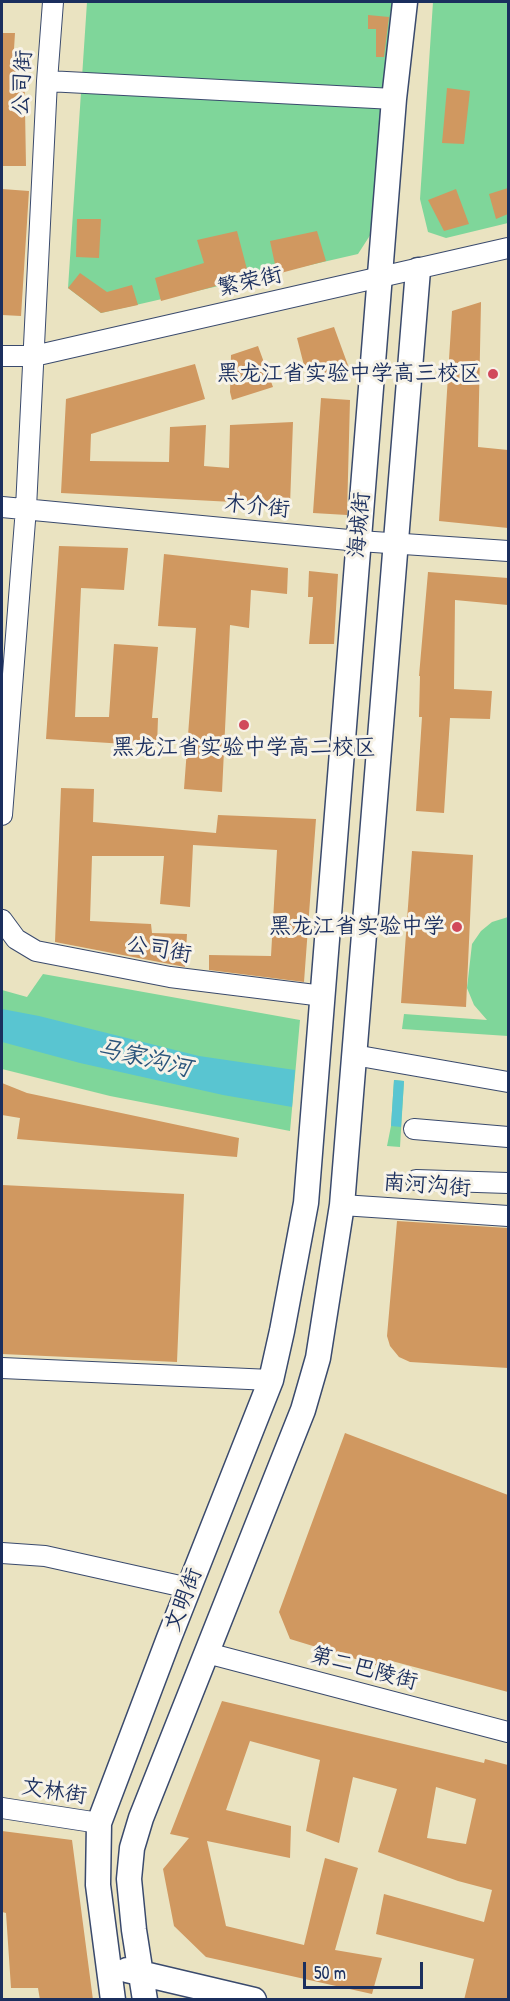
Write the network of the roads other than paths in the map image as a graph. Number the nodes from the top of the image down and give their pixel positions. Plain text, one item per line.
1 (53, 2) edge
2 (405, 2) edge
3 (46, 81) junction
4 (394, 99) junction
5 (508, 248) edge
6 (418, 270) junction
7 (380, 276) junction
8 (2, 356) edge
9 (34, 356) junction
10 (2, 507) edge
11 (26, 508) junction
12 (359, 541) junction
13 (396, 544) junction
14 (508, 551) edge
15 (2, 815) edge
16 (2, 920) edge
17 (323, 996) junction
18 (354, 1055) junction
19 (508, 1082) edge
20 (414, 1129) dead end
21 (508, 1137) edge
22 (416, 1180) dead end
23 (508, 1183) edge
24 (306, 1203) joint
25 (342, 1205) junction
26 (508, 1216) edge
27 (2, 1368) edge
28 (271, 1380) junction
29 (2, 1553) edge
30 (189, 1588) junction
31 (207, 1653) junction
32 (508, 1732) edge
33 (2, 1808) edge
34 (99, 1823) junction
35 (108, 1966) junction
36 (140, 1973) junction
37 (113, 2000) edge
38 (144, 2000) edge
39 (254, 2000) edge

1 - 3 street, 公司街
2 - 4 main road, 海城街
3 - 4 street
3 - 9 street, 公司街
4 - 7 main road, 海城街
5 - 6 street, 繁荣街
6 - 7 street, 繁荣街
6 - 13 main road, 海城街
7 - 9 street, 繁荣街
7 - 12 main road, 海城街
8 - 9 street, 繁荣街
9 - 11 street, 公司街
10 - 11 street, 木介街
11 - 12 street, 木介街
11 - 15 street, 公司街
12 - 13 street, 木介街
12 - 17 main road, 海城街
13 - 14 street, 木介街
13 - 18 main road, 海城街
16 - 17 street, 公司街
17 - 24 main road, 海城街
18 - 19 street
18 - 25 main road, 海城街
20 - 21 street
22 - 23 street
24 - 28 main road, 文明街
25 - 26 street, 南河沟街
25 - 31 main road, 文明街
27 - 28 street
28 - 30 main road, 文明街
29 - 30 street
30 - 34 main road, 文明街
31 - 32 street, 第二巴陵街
31 - 36 main road, 文明街
33 - 34 street, 文林街
34 - 35 main road, 文明街
35 - 36 main road
35 - 37 main road, 文明街
36 - 38 main road, 文明街
36 - 39 main road

